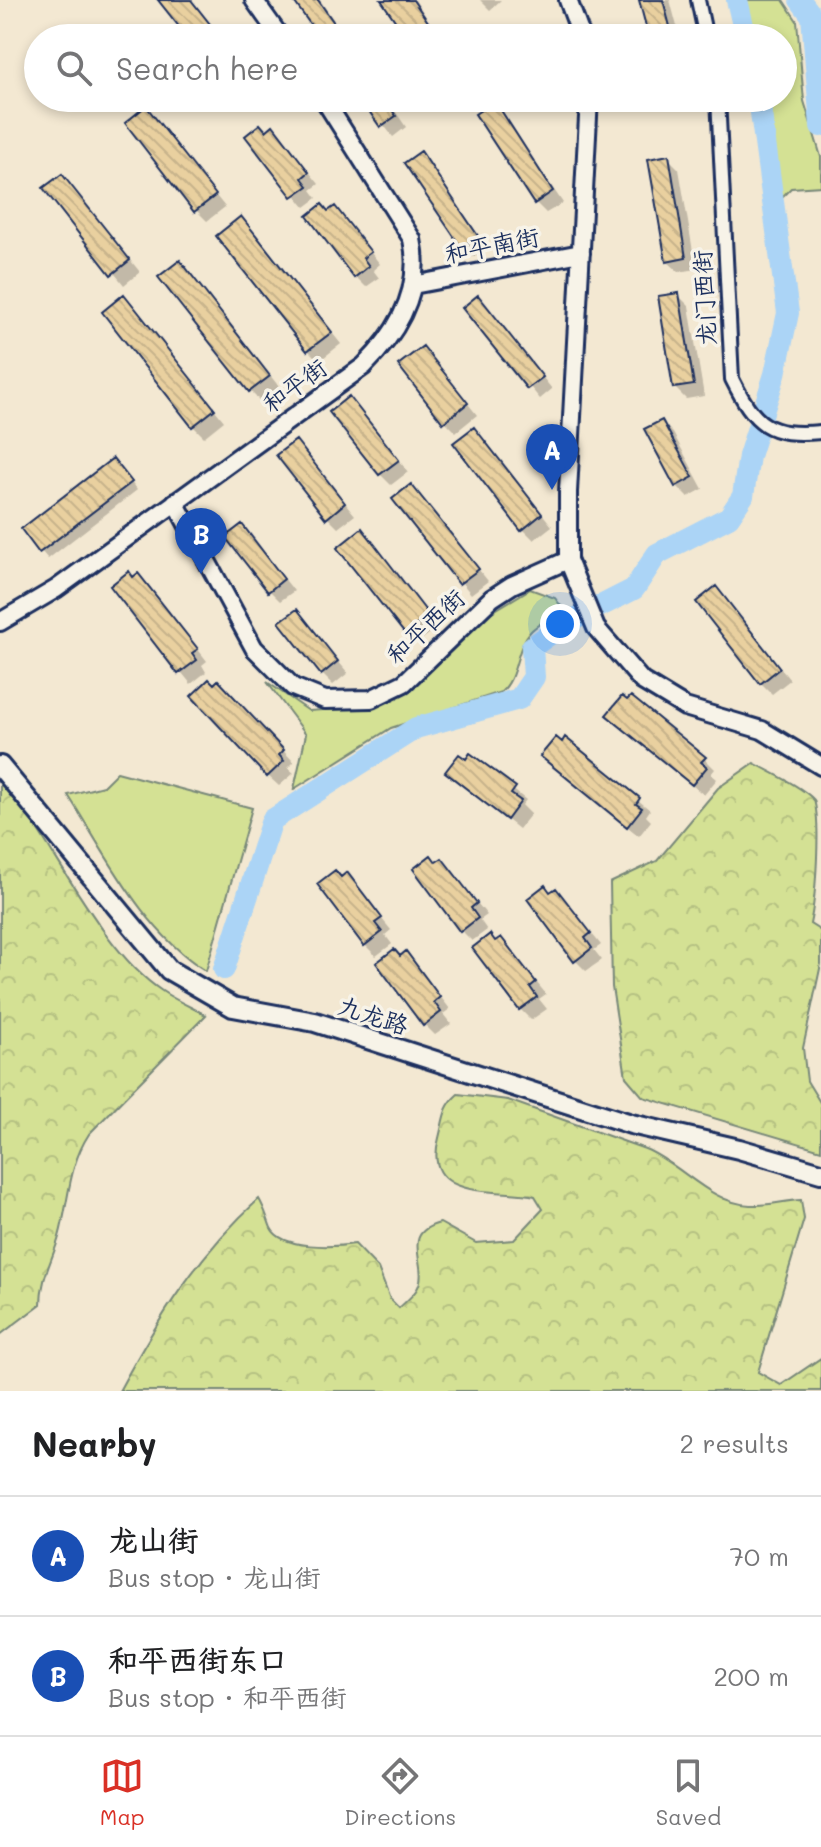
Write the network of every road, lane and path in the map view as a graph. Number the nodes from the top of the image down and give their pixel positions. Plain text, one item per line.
1 (254, 0) edge
2 (568, 0) edge
3 (698, 0) edge
4 (271, 24) edge
5 (577, 24) edge
6 (703, 24) edge
7 (332, 112) edge
8 (588, 112) edge
9 (719, 112) edge
10 (581, 253) junction
11 (413, 285) junction
12 (821, 432) edge
13 (175, 502) junction
14 (568, 560) junction
15 (0, 622) edge
16 (0, 766) edge
17 (821, 766) edge
18 (821, 1173) edge

1 - 4 street
2 - 5 street
3 - 6 street
7 - 11 street, 和平街
8 - 10 street
9 - 12 street, 龙门西街
10 - 11 street, 和平南街
10 - 14 street
11 - 13 street, 和平街
13 - 14 street, 和平西街
13 - 15 street, 和平街
14 - 17 street
16 - 18 main road, 九龙路

